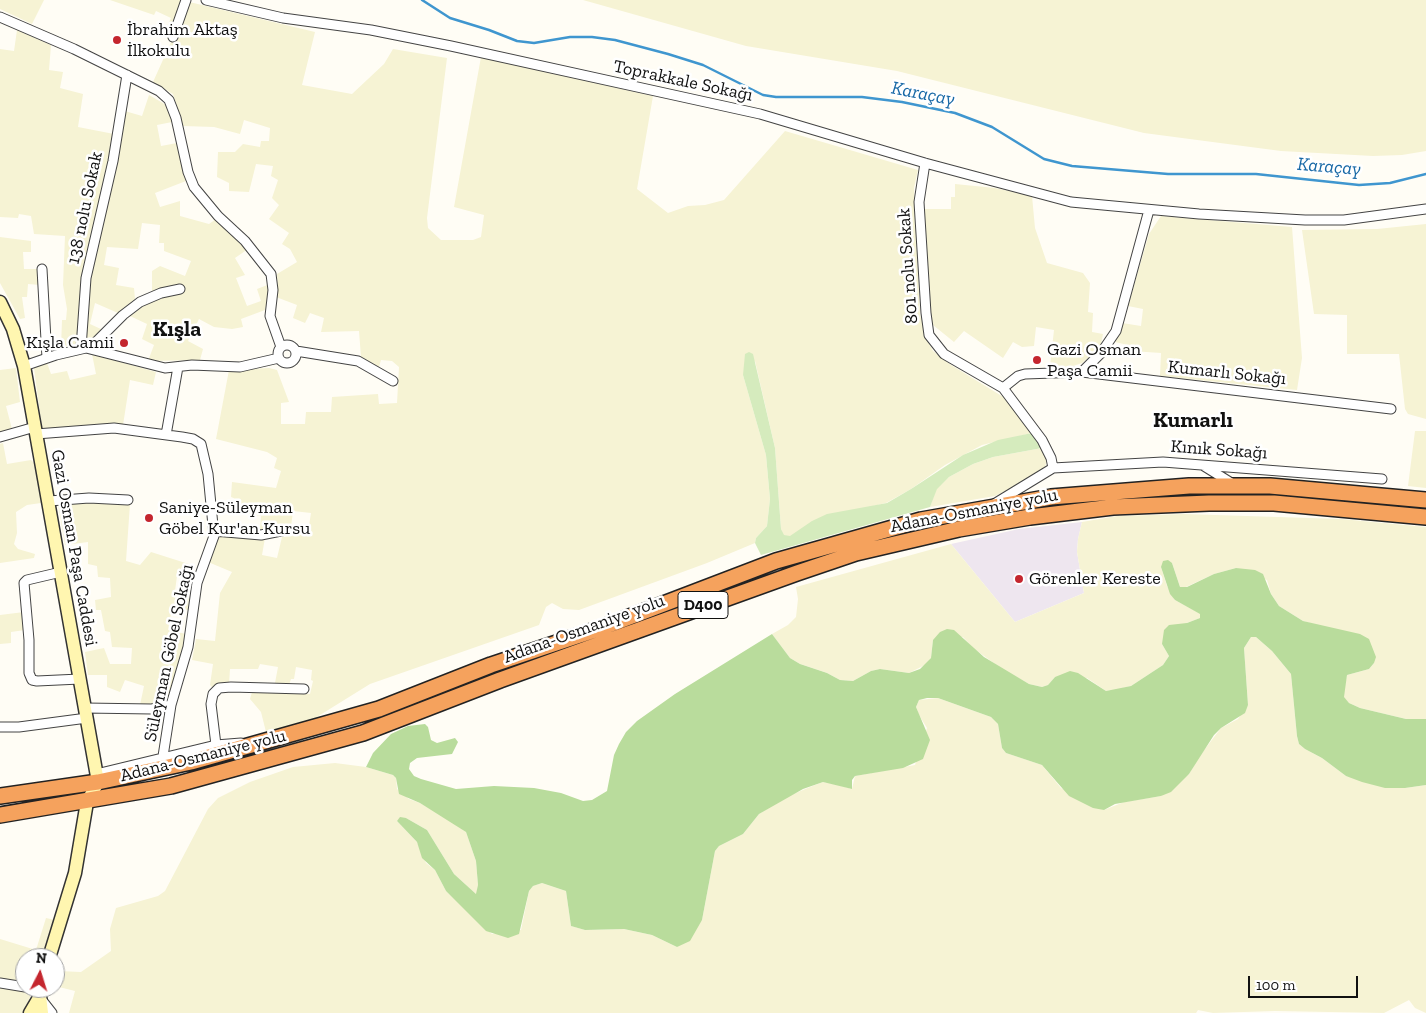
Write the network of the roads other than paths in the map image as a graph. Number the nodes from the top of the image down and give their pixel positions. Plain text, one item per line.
1 (186, 0) edge
2 (206, 0) edge
3 (0, 17) edge
4 (173, 37) dead end
5 (127, 75) junction
6 (925, 163) junction
7 (1426, 209) edge
8 (1150, 210) junction
9 (42, 269) dead end
10 (180, 289) dead end
11 (0, 302) edge
12 (281, 347) junction
13 (86, 348) junction
14 (296, 351) junction
15 (47, 358) junction
16 (279, 358) junction
17 (24, 366) junction
18 (178, 367) junction
19 (1082, 372) junction
20 (393, 381) dead end
21 (1003, 388) junction
22 (1391, 409) dead end
23 (36, 431) junction
24 (166, 435) junction
25 (0, 437) edge
26 (1202, 464) junction
27 (1053, 468) junction
28 (1382, 479) dead end
29 (1234, 485) junction
30 (128, 500) dead end
31 (1426, 500) edge
32 (49, 501) junction
33 (992, 506) junction
34 (1426, 517) edge
35 (286, 530) dead end
36 (214, 531) junction
37 (61, 572) junction
38 (80, 679) junction
39 (304, 689) dead end
40 (170, 705) junction
41 (86, 713) junction
42 (0, 727) edge
43 (264, 743) junction
44 (216, 745) junction
45 (162, 763) junction
46 (97, 778) junction
47 (0, 796) edge
48 (87, 802) junction
49 (0, 815) edge
50 (52, 948) edge
51 (0, 982) edge
52 (15, 985) edge
53 (36, 998) edge
54 (40, 998) edge
55 (44, 998) edge
56 (30, 1013) edge
57 (42, 1013) edge
58 (52, 1013) edge

1 - 4 street
2 - 6 street, Toprakkale Sokağı
3 - 5 street
5 - 12 street
5 - 13 street, 138 nolu Sokak
6 - 8 street, Toprakkale Sokağı
6 - 21 street, 801 nolu Sokak
7 - 8 street, Toprakkale Sokağı
8 - 19 street
9 - 15 street
10 - 13 street
11 - 17 street, Gazi Osman Paşa Caddesi
12 - 14 street
12 - 16 street
13 - 15 street
13 - 18 street
14 - 16 street
14 - 20 street
15 - 17 street
16 - 18 street
17 - 23 street, Gazi Osman Paşa Caddesi
18 - 24 street
19 - 21 street, Kumarlı Sokağı
19 - 22 street, Kumarlı Sokağı
21 - 27 street
23 - 24 street, Süleyman Göbel Sokağı
23 - 25 street, Süleyman Göbel Sokağı
23 - 32 street, Gazi Osman Paşa Caddesi
24 - 36 street, Süleyman Göbel Sokağı
26 - 27 street, Kınık Sokağı
26 - 28 street, Kınık Sokağı
26 - 29 street
27 - 33 street, Kınık Sokağı
29 - 31 highway, Adana-Osmaniye yolu / D400
29 - 33 highway, Adana-Osmaniye yolu / D400
30 - 32 street
32 - 37 street, Gazi Osman Paşa Caddesi
33 - 43 highway, Adana-Osmaniye yolu / D400
34 - 48 highway, Adana-Osmaniye yolu / D400
35 - 36 street
36 - 40 street, Süleyman Göbel Sokağı
37 - 38 street, Gazi Osman Paşa Caddesi
37 - 38 street
38 - 41 street, Gazi Osman Paşa Caddesi
39 - 44 street
40 - 41 street
40 - 45 street, Süleyman Göbel Sokağı
41 - 42 street
41 - 46 street, Gazi Osman Paşa Caddesi
43 - 44 street
43 - 45 highway, Adana-Osmaniye yolu / D400
44 - 45 street
45 - 46 highway, Adana-Osmaniye yolu / D400
46 - 47 highway, Adana-Osmaniye yolu / D400
46 - 48 street
48 - 49 highway, Adana-Osmaniye yolu / D400
48 - 50 street
51 - 52 street
53 - 56 street
54 - 57 street
55 - 58 street

